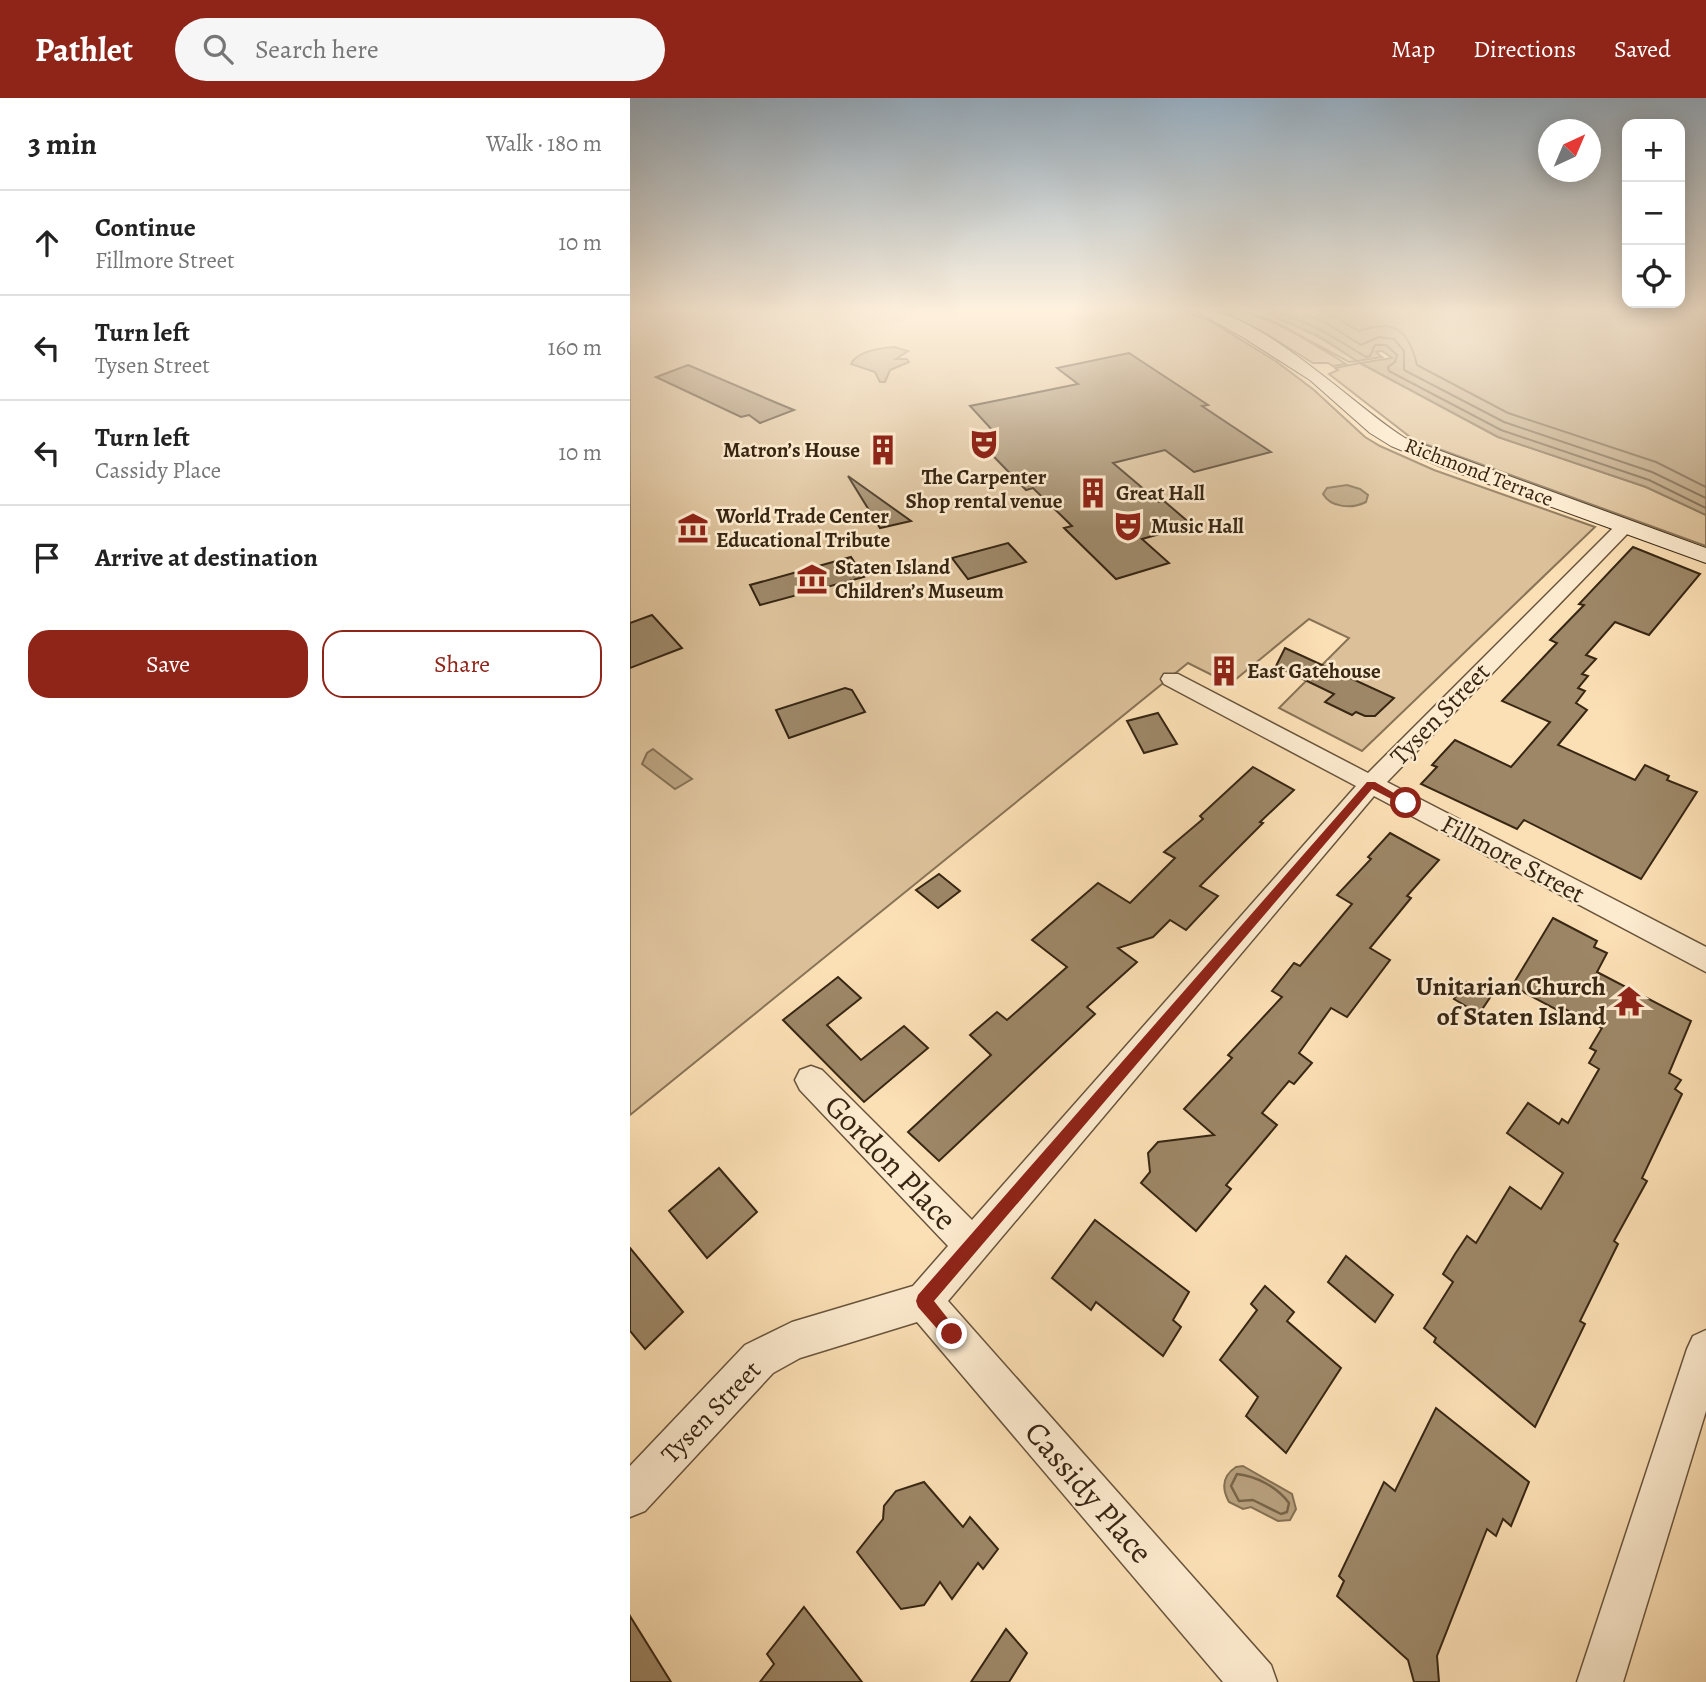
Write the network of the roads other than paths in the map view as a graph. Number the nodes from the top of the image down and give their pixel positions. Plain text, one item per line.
1 (1324, 383) edge
2 (1625, 526) junction
3 (1706, 556) edge
4 (1171, 679) dead end
5 (1371, 784) junction
6 (1706, 960) edge
7 (811, 1080) dead end
8 (971, 1244) junction
9 (924, 1301) junction
10 (1706, 1349) edge
11 (630, 1496) edge
12 (1254, 1682) edge
13 (1600, 1682) edge

1 - 2 main road, Richmond Terrace
2 - 3 main road, Richmond Terrace
2 - 5 street, Tysen Street
4 - 5 street, Fillmore Street
5 - 6 street, Fillmore Street
5 - 8 street, Tysen Street
7 - 8 street, Gordon Place
8 - 9 street, Tysen Street
9 - 11 street, Tysen Street
9 - 12 street, Cassidy Place
10 - 13 street

